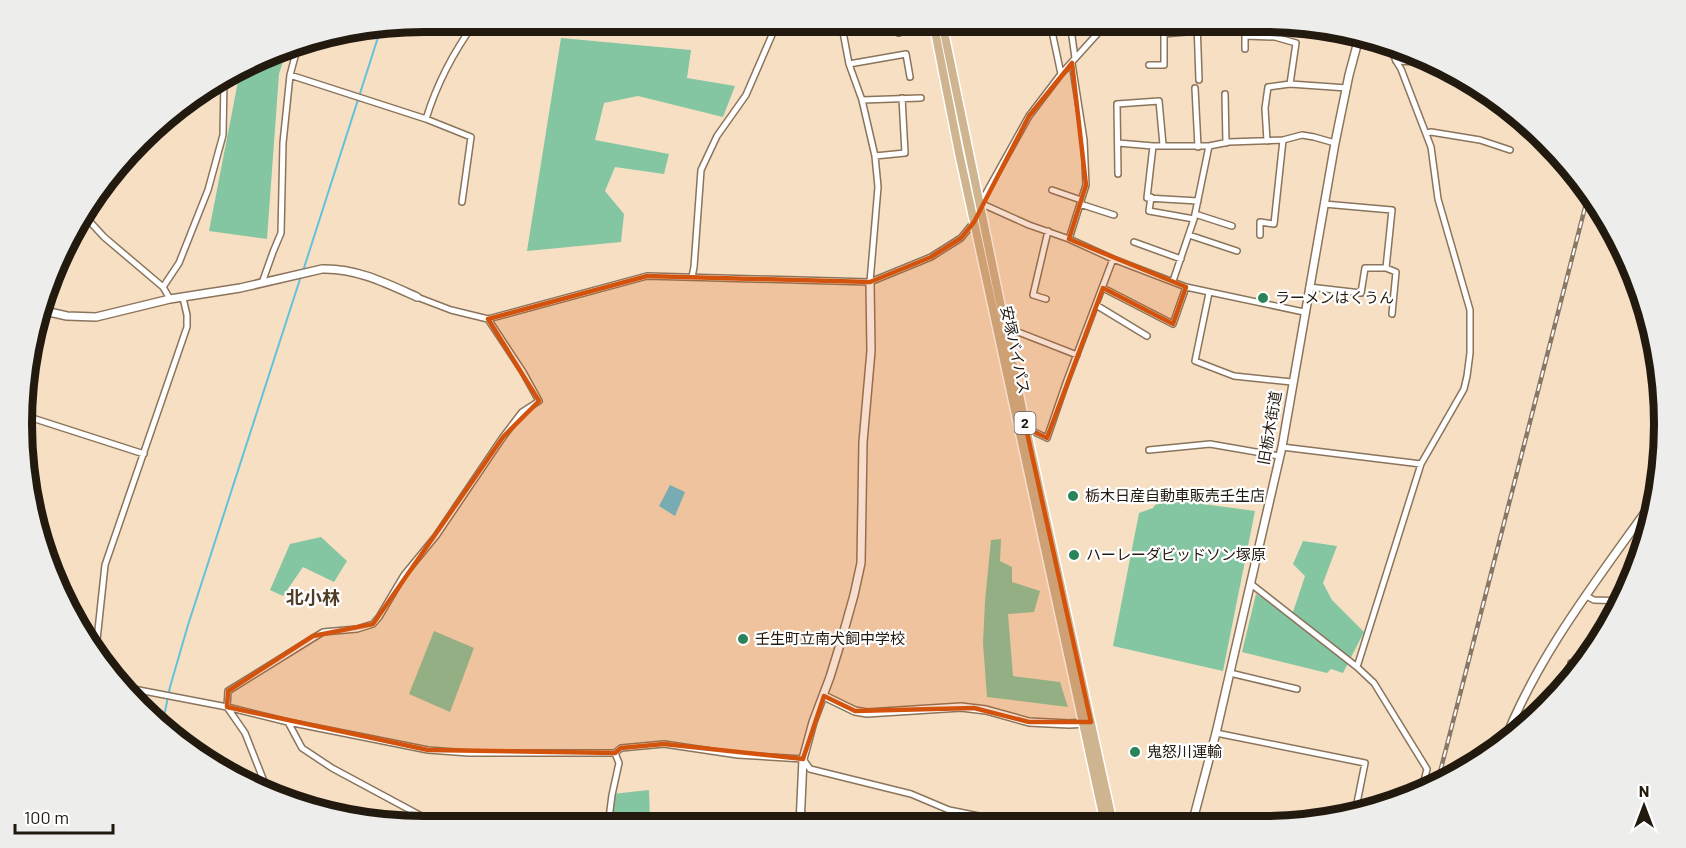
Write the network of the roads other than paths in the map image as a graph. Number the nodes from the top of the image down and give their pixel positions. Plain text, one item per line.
1 (469, 32) edge
2 (773, 32) edge
3 (843, 32) edge
4 (935, 32) edge
5 (944, 32) edge
6 (1052, 32) edge
7 (1071, 32) edge
8 (1099, 32) edge
9 (1186, 32) edge
10 (1197, 32) edge
11 (1245, 32) edge
12 (1245, 36) junction
13 (1358, 43) edge
14 (1245, 49) dead end
15 (296, 53) edge
16 (1393, 54) edge
17 (1074, 60) junction
18 (1396, 61) junction
19 (1414, 62) edge
20 (849, 64) junction
21 (1149, 65) dead end
22 (1061, 74) junction
23 (290, 75) junction
24 (910, 77) dead end
25 (1199, 80) dead end
26 (1290, 84) junction
27 (224, 87) edge
28 (1195, 88) dead end
29 (1347, 88) junction
30 (1225, 94) dead end
31 (902, 98) junction
32 (921, 98) dead end
33 (862, 100) junction
34 (426, 119) junction
35 (1427, 133) junction
36 (1283, 140) junction
37 (1268, 141) junction
38 (1118, 143) junction
39 (1226, 143) junction
40 (1335, 143) junction
41 (1163, 145) junction
42 (1153, 146) junction
43 (1209, 146) junction
44 (1198, 147) junction
45 (1510, 150) dead end
46 (875, 156) junction
47 (1118, 174) dead end
48 (1052, 190) dead end
49 (1151, 197) junction
50 (1198, 201) junction
51 (462, 202) dead end
52 (1080, 202) junction
53 (980, 203) junction
54 (1324, 204) junction
55 (1114, 215) dead end
56 (1195, 216) junction
57 (89, 220) edge
58 (974, 222) junction
59 (1232, 226) dead end
60 (1048, 231) junction
61 (1189, 235) junction
62 (1260, 235) dead end
63 (1069, 239) junction
64 (1134, 242) dead end
65 (1237, 251) dead end
66 (1181, 258) junction
67 (1113, 259) junction
68 (1386, 268) junction
69 (692, 277) junction
70 (1173, 281) junction
71 (870, 282) junction
72 (262, 283) junction
73 (163, 287) junction
74 (1186, 287) junction
75 (1309, 287) junction
76 (1103, 288) junction
77 (1209, 293) junction
78 (417, 297) joint
79 (183, 298) junction
80 (170, 299) junction
81 (1046, 299) dead end
82 (1096, 305) junction
83 (48, 312) edge
84 (1305, 312) junction
85 (1392, 314) dead end
86 (488, 319) junction
87 (1013, 330) dead end
88 (1147, 336) dead end
89 (1077, 355) junction
90 (1292, 382) junction
91 (32, 418) edge
92 (1026, 428) junction
93 (1282, 447) junction
94 (1149, 450) dead end
95 (144, 454) junction
96 (1280, 456) junction
97 (1421, 464) junction
98 (1644, 514) edge
99 (1251, 584) junction
100 (1586, 596) junction
101 (1613, 601) edge
102 (97, 640) edge
103 (1358, 667) junction
104 (1230, 673) junction
105 (135, 689) edge
106 (1297, 689) dead end
107 (824, 696) junction
108 (227, 707) junction
109 (288, 722) junction
110 (1086, 723) junction
111 (1510, 728) edge
112 (1216, 733) junction
113 (615, 753) junction
114 (803, 759) junction
115 (1423, 782) edge
116 (264, 783) edge
117 (1357, 805) edge
118 (949, 810) junction
119 (420, 816) edge
120 (609, 816) edge
121 (800, 816) edge
122 (948, 816) edge
123 (979, 816) edge
124 (1103, 816) edge
125 (1111, 816) edge
126 (1194, 816) edge

1 - 34 street
2 - 69 street
3 - 20 street
4 - 58 main road, 安塚バイパス / 2
5 - 53 main road, 安塚バイパス / 2
6 - 22 street
7 - 17 street
8 - 17 street
9 - 21 street
10 - 25 street
11 - 12 street
12 - 14 street
12 - 26 street
13 - 29 street, 旧栃木街道
15 - 23 street
16 - 18 street
17 - 22 street
17 - 52 street
18 - 19 street
18 - 35 street
20 - 24 street
20 - 33 street
22 - 53 street
23 - 34 street
23 - 72 street
26 - 29 street
26 - 37 street
27 - 73 street
28 - 44 street
29 - 40 street, 旧栃木街道
30 - 39 street
31 - 32 street
31 - 33 street
31 - 46 street
33 - 46 street
34 - 51 street
35 - 45 street
35 - 97 street
36 - 37 street
36 - 40 street
36 - 62 street
37 - 39 street
38 - 41 street
38 - 42 street
38 - 47 street
39 - 43 street
40 - 54 street, 旧栃木街道
41 - 42 street
41 - 44 street
42 - 49 street
43 - 44 street
43 - 50 street
46 - 71 street
48 - 52 street
49 - 50 street
49 - 56 street
50 - 56 street
52 - 55 street
52 - 63 street
53 - 58 street
53 - 60 street
53 - 92 main road, 安塚バイパス / 2
54 - 68 street
54 - 75 street, 旧栃木街道
56 - 59 street
56 - 61 street
57 - 73 street
58 - 71 street
58 - 110 main road, 安塚バイパス / 2
60 - 63 street
60 - 81 street
61 - 65 street
61 - 66 street
63 - 67 street
64 - 66 street
66 - 70 street
67 - 70 street
67 - 76 street
68 - 75 street
68 - 85 street
69 - 71 street
69 - 86 street
70 - 74 street
71 - 107 street
72 - 78 street
72 - 79 street
73 - 80 street
74 - 76 street
74 - 77 street
75 - 84 street, 旧栃木街道
76 - 82 street
77 - 84 street
77 - 90 street
78 - 86 street
79 - 80 street
79 - 95 street
80 - 83 street
82 - 88 street
82 - 89 street
84 - 90 street, 旧栃木街道
86 - 108 street
87 - 89 street
89 - 92 street
90 - 93 street, 旧栃木街道
91 - 95 street
92 - 110 main road, 安塚バイパス / 2
93 - 96 street, 旧栃木街道
93 - 97 street
94 - 96 street
95 - 102 street
96 - 99 street, 旧栃木街道
97 - 103 street
98 - 100 street
99 - 103 street
99 - 104 street, 旧栃木街道
100 - 101 street
100 - 111 street
103 - 115 street
104 - 106 street
104 - 112 street, 旧栃木街道
105 - 108 street
107 - 110 street
107 - 114 street
108 - 109 street
108 - 116 street
109 - 113 street
109 - 119 street
110 - 124 main road, 安塚バイパス / 2
110 - 125 main road, 安塚バイパス / 2
112 - 117 street
112 - 126 street, 旧栃木街道
113 - 114 street
113 - 120 street
114 - 118 street
114 - 121 street
118 - 122 street
118 - 123 street

